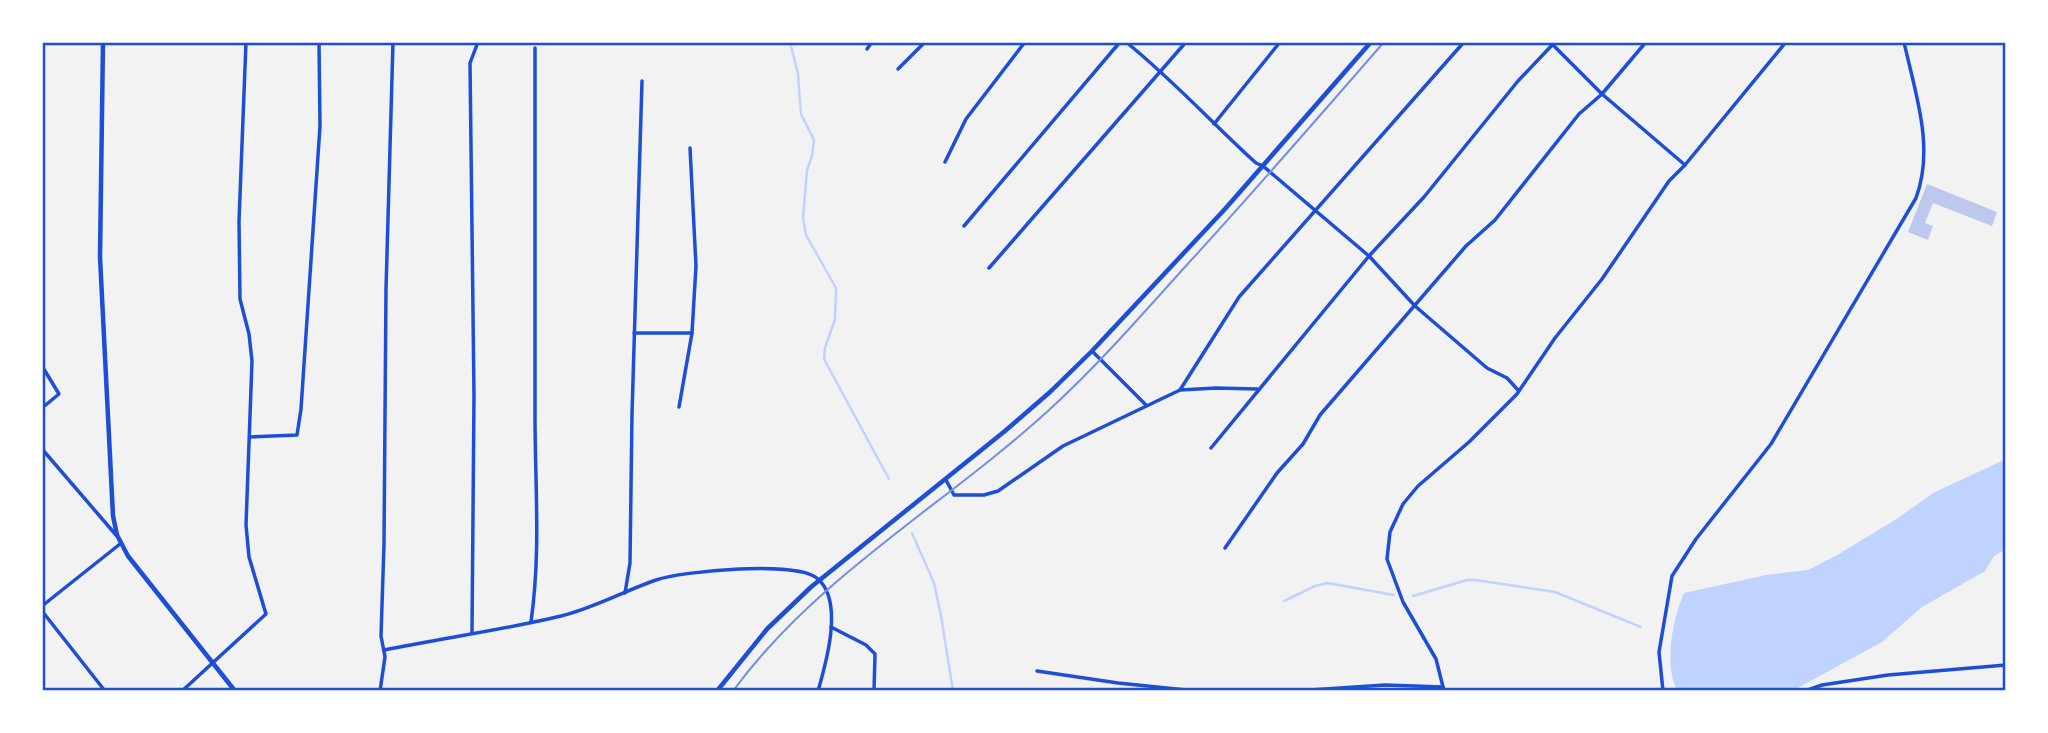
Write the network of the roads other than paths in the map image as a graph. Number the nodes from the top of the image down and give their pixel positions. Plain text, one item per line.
1 (103, 42) edge
2 (246, 42) edge
3 (319, 42) edge
4 (393, 42) edge
5 (478, 42) edge
6 (872, 42) edge
7 (925, 42) edge
8 (1025, 42) edge
9 (1119, 42) edge
10 (1126, 42) edge
11 (1186, 42) edge
12 (1280, 42) edge
13 (1371, 42) edge
14 (1464, 42) edge
15 (1646, 42) edge
16 (1786, 42) edge
17 (1904, 42) edge
18 (1553, 43) edge
19 (534, 48) dead end
20 (867, 49) dead end
21 (898, 69) dead end
22 (1161, 70) junction
23 (642, 81) dead end
24 (1602, 94) junction
25 (1214, 124) junction
26 (690, 148) dead end
27 (945, 162) dead end
28 (1685, 165) junction
29 (1263, 166) junction
30 (1315, 212) junction
31 (964, 226) dead end
32 (1369, 256) junction
33 (989, 268) dead end
34 (1415, 306) junction
35 (692, 333) junction
36 (634, 334) junction
37 (1092, 351) junction
38 (42, 366) edge
39 (1257, 389) junction
40 (1180, 390) junction
41 (1518, 390) junction
42 (1146, 405) junction
43 (679, 407) dead end
44 (42, 408) edge
45 (250, 437) junction
46 (1211, 448) dead end
47 (42, 449) edge
48 (945, 478) junction
49 (117, 535) junction
50 (120, 544) junction
51 (1225, 548) dead end
52 (819, 580) junction
53 (625, 593) junction
54 (42, 606) edge
55 (42, 611) edge
56 (531, 622) junction
57 (831, 627) junction
58 (472, 633) junction
59 (384, 650) junction
60 (214, 664) junction
61 (2006, 665) edge
62 (1037, 671) dead end
63 (1443, 689) edge
64 (105, 691) edge
65 (182, 691) edge
66 (234, 691) edge
67 (380, 691) edge
68 (717, 691) edge
69 (818, 691) edge
70 (874, 691) edge
71 (1196, 691) edge
72 (1295, 691) edge
73 (1663, 691) edge
74 (1805, 691) edge

1 - 49 main road
2 - 45 street
3 - 45 street
4 - 59 street
5 - 58 street
6 - 20 street
7 - 21 street
8 - 27 street
9 - 31 street
10 - 22 street
11 - 22 street
12 - 25 street
13 - 29 main road
14 - 30 street
15 - 24 street
16 - 28 street
17 - 73 street
18 - 24 street
18 - 32 street
19 - 56 street
22 - 25 street
22 - 33 street
23 - 36 street
24 - 28 street
24 - 34 street
25 - 29 street
26 - 35 street
28 - 41 street
29 - 30 street
29 - 37 main road
30 - 32 street
30 - 40 street
32 - 34 street
32 - 39 street
34 - 41 street
34 - 51 street
35 - 36 street
35 - 43 street
36 - 53 street
37 - 42 street
37 - 48 main road
38 - 44 street
39 - 40 street
39 - 46 street
40 - 42 street
41 - 63 street
42 - 48 street
45 - 60 street
47 - 49 street
48 - 52 main road
49 - 50 main road
50 - 54 street
50 - 60 main road
52 - 53 street
52 - 57 street
52 - 68 main road
53 - 56 street
55 - 64 street
56 - 58 street
57 - 69 street
57 - 70 street
58 - 59 street
59 - 67 street
60 - 65 street
60 - 66 main road
61 - 74 street
62 - 71 street
63 - 72 street

